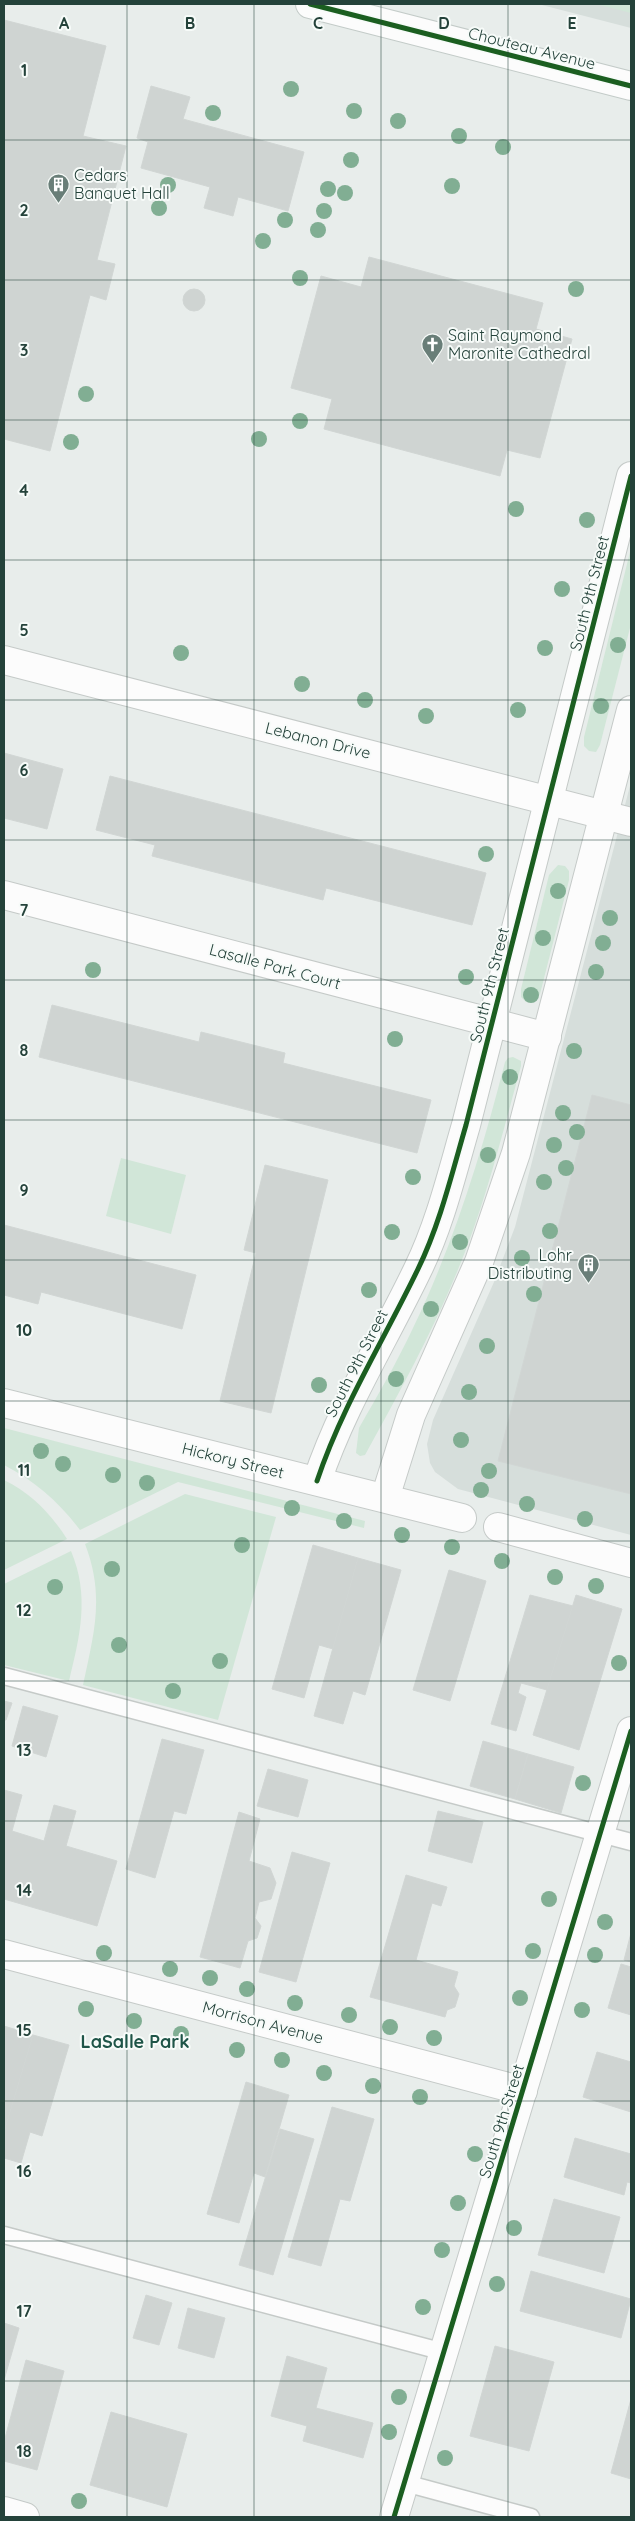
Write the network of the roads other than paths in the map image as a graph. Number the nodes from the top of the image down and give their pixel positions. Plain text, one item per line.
1 (310, 4) edge
2 (631, 86) edge
3 (631, 476) edge
4 (4, 660) edge
5 (631, 710) edge
6 (549, 800) junction
7 (605, 815) junction
8 (631, 822) edge
9 (4, 895) edge
10 (492, 1023) junction
11 (547, 1037) junction
12 (4, 1403) edge
13 (318, 1481) junction
14 (385, 1498) junction
15 (462, 1518) dead end
16 (498, 1528) dead end
17 (631, 1563) edge
18 (4, 1676) edge
19 (631, 1731) edge
20 (600, 1834) junction
21 (631, 1842) edge
22 (4, 1954) edge
23 (523, 2091) junction
24 (4, 2234) edge
25 (444, 2352) junction
26 (405, 2482) junction
27 (4, 2511) edge
28 (26, 2517) edge
29 (394, 2517) edge
30 (531, 2517) edge

1 - 2 street, Chouteau Avenue
3 - 6 street, South 9th Street
4 - 6 street, Lebanon Drive
5 - 7 street
6 - 7 street, Lebanon Drive
6 - 10 street, South 9th Street
7 - 8 street, Lebanon Drive
7 - 11 street
9 - 10 street, Lasalle Park Court
10 - 11 street, Lasalle Park Court
10 - 13 street, South 9th Street
11 - 14 street
12 - 13 street, Hickory Street
13 - 14 street, Hickory Street
14 - 15 street, Hickory Street
16 - 17 street
18 - 20 lane
19 - 20 street, South 9th Street
20 - 21 lane
20 - 23 street, South 9th Street
22 - 23 street, Morrison Avenue
23 - 25 street, South 9th Street
24 - 25 lane
25 - 26 street, South 9th Street
26 - 29 street, South 9th Street
26 - 30 lane
27 - 28 street

